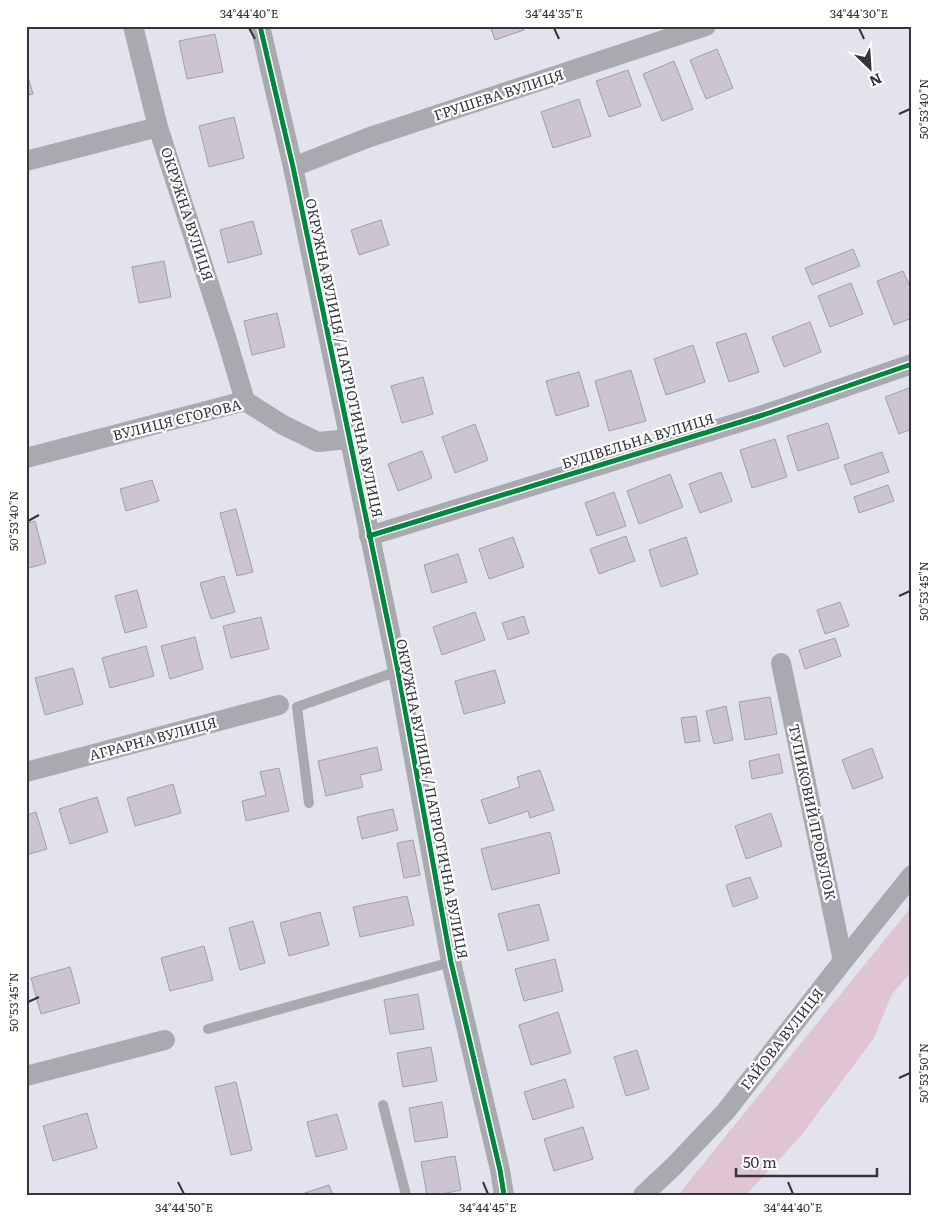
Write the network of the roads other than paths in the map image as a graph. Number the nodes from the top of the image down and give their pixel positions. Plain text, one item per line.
1 (133, 26) edge
2 (260, 26) edge
3 (706, 26) edge
4 (158, 128) junction
5 (26, 161) edge
6 (293, 167) junction
7 (912, 364) edge
8 (245, 401) junction
9 (349, 439) junction
10 (26, 458) edge
11 (369, 536) junction
12 (781, 663) dead end
13 (398, 671) junction
14 (279, 705) dead end
15 (26, 772) edge
16 (309, 803) dead end
17 (912, 875) edge
18 (843, 961) junction
19 (451, 962) junction
20 (208, 1029) dead end
21 (165, 1040) dead end
22 (26, 1076) edge
23 (383, 1105) dead end
24 (406, 1195) edge
25 (504, 1195) edge
26 (643, 1195) edge

1 - 4 street, ОКРУЖНА ВУЛИЦЯ
2 - 6 street, ОКРУЖНА ВУЛИЦЯ / ПАТРІОТИЧНА ВУЛИЦЯ
3 - 6 street, ГРУШЕВА ВУЛИЦЯ
4 - 5 street
4 - 8 street, ОКРУЖНА ВУЛИЦЯ
6 - 9 street, ОКРУЖНА ВУЛИЦЯ / ПАТРІОТИЧНА ВУЛИЦЯ
7 - 11 street, БУДІВЕЛЬНА ВУЛИЦЯ
8 - 9 street, ВУЛИЦЯ ЄГОРОВА
8 - 10 street, ВУЛИЦЯ ЄГОРОВА
9 - 11 street, ОКРУЖНА ВУЛИЦЯ / ПАТРІОТИЧНА ВУЛИЦЯ
11 - 13 street, ОКРУЖНА ВУЛИЦЯ / ПАТРІОТИЧНА ВУЛИЦЯ
12 - 18 street, ТУПИКОВИЙ ПРОВУЛОК
13 - 16 lane
13 - 19 street, ОКРУЖНА ВУЛИЦЯ / ПАТРІОТИЧНА ВУЛИЦЯ
14 - 15 street, АГРАРНА ВУЛИЦЯ
17 - 18 street, ГАЙОВА ВУЛИЦЯ
18 - 26 street, ГАЙОВА ВУЛИЦЯ
19 - 20 lane
19 - 25 street, ОКРУЖНА ВУЛИЦЯ / ПАТРІОТИЧНА ВУЛИЦЯ
21 - 22 street
23 - 24 lane

